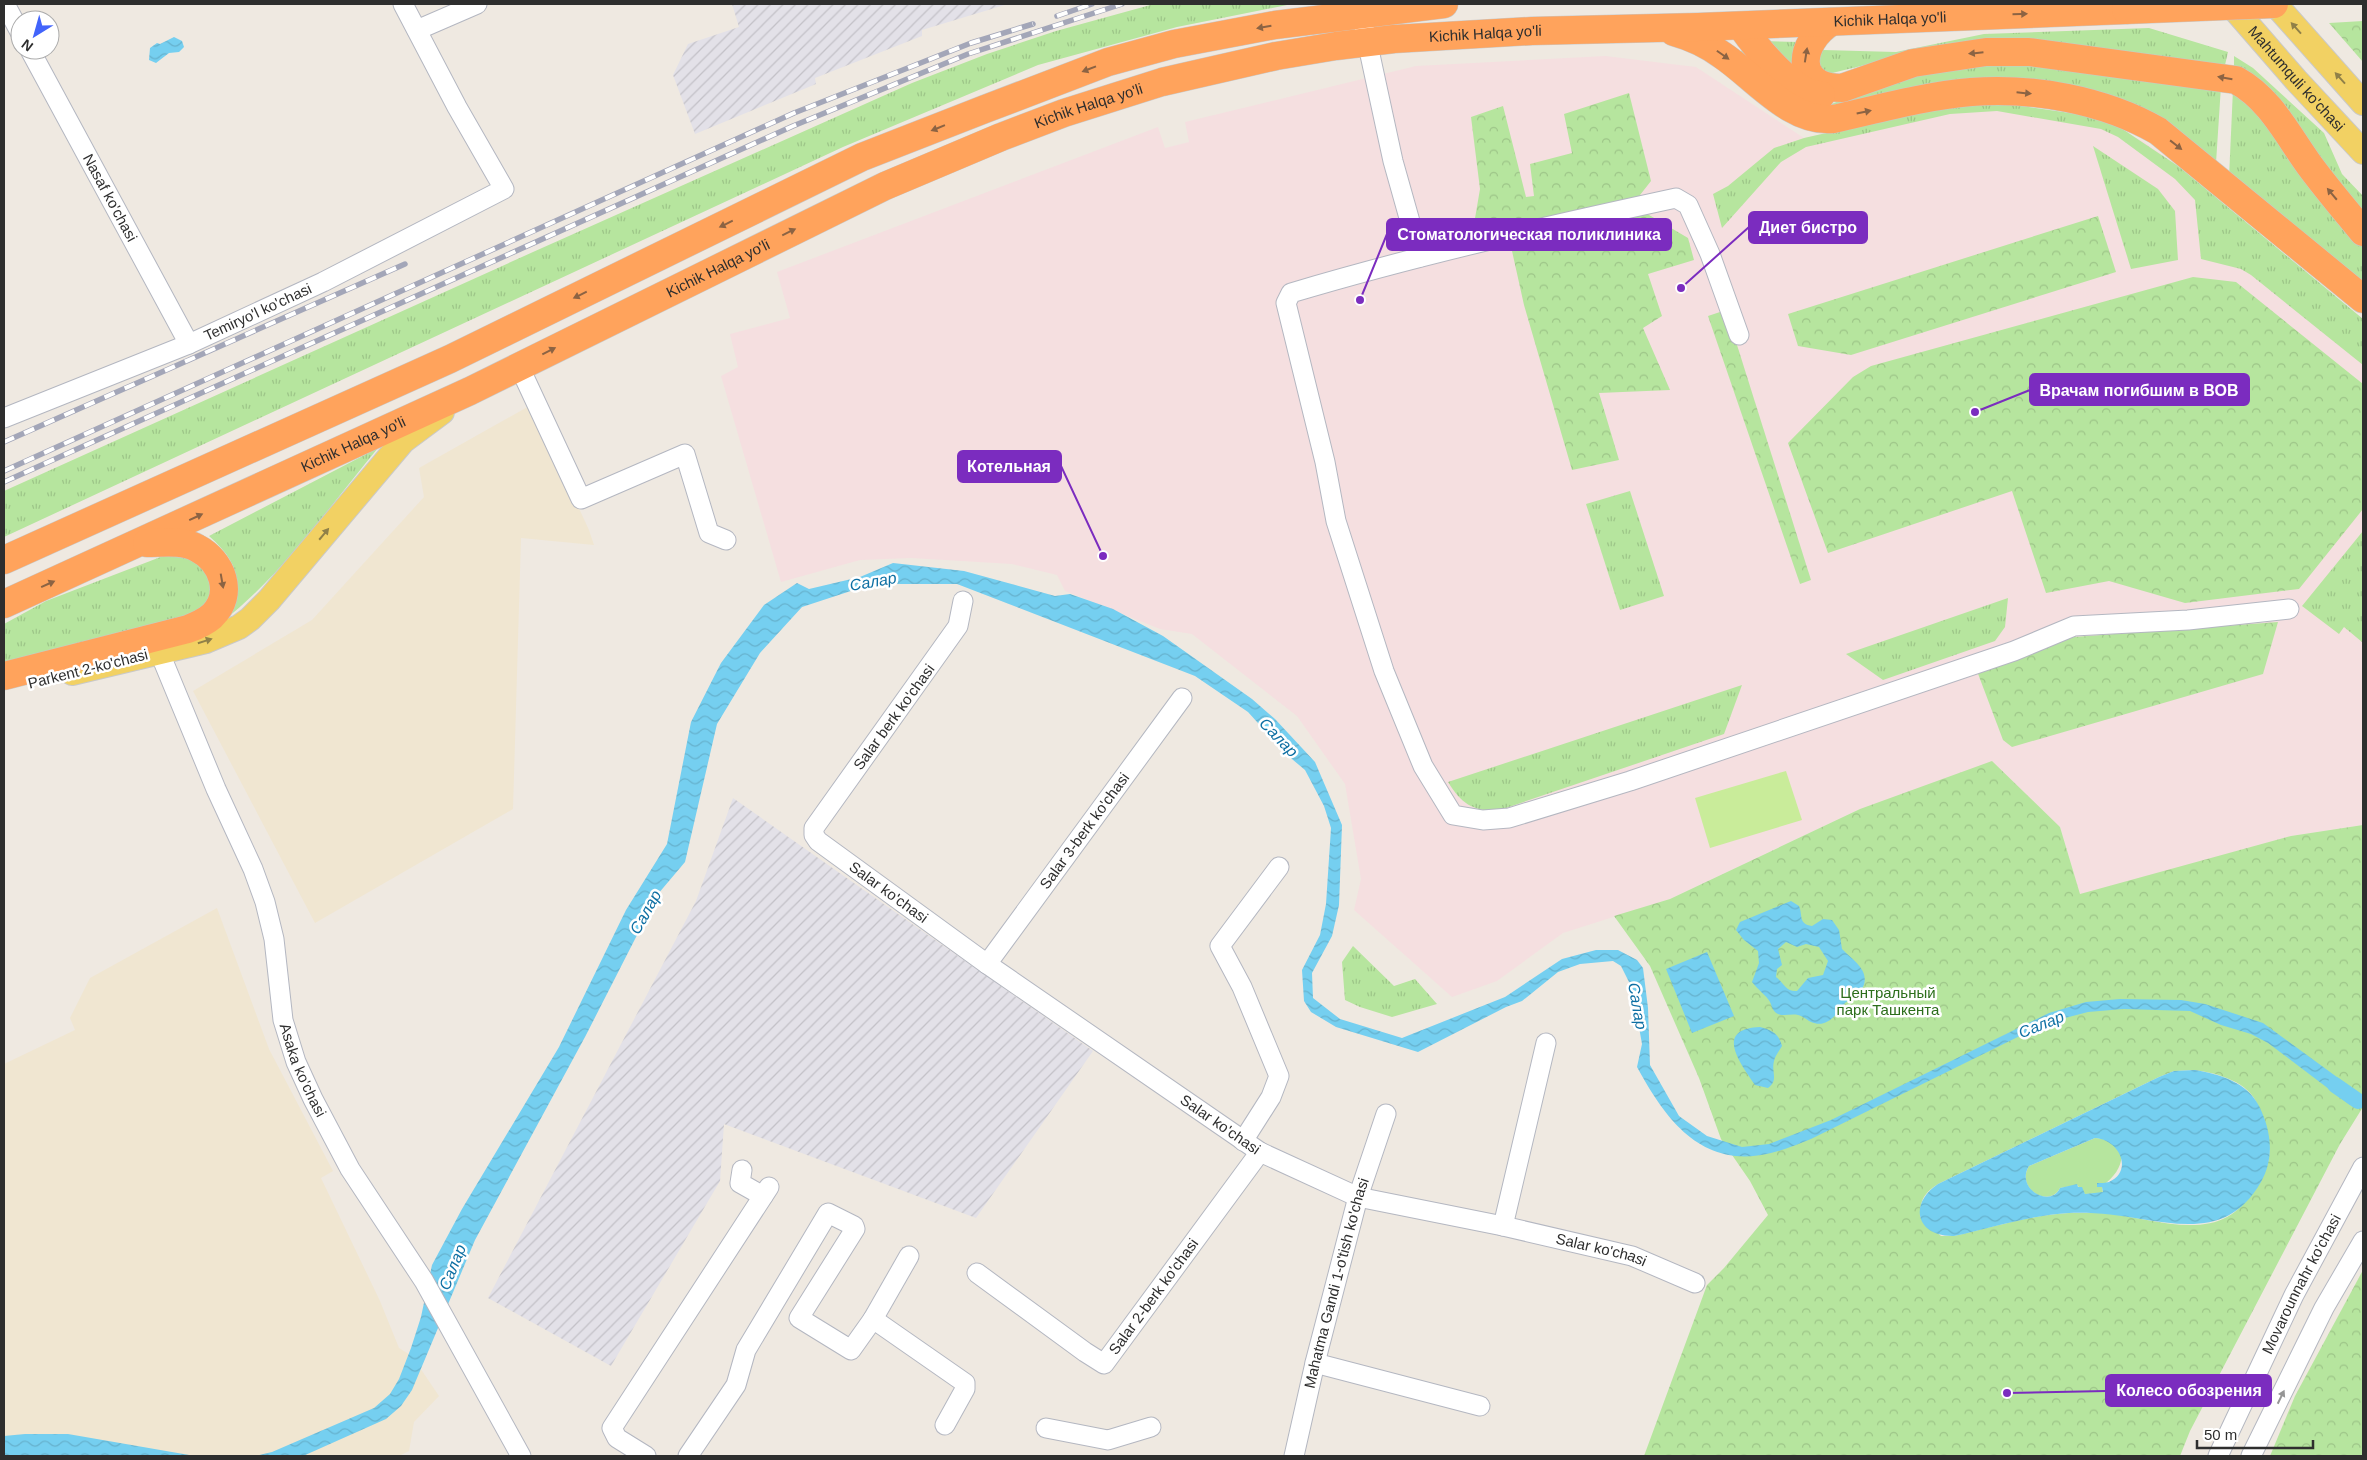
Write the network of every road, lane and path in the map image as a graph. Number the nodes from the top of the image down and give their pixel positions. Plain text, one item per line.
1 (403, 4) edge
2 (477, 4) edge
3 (1444, 4) edge
4 (2230, 4) edge
5 (2275, 4) edge
6 (1361, 13) junction
7 (1831, 22) junction
8 (1741, 26) junction
9 (1663, 29) junction
10 (417, 30) junction
11 (1366, 42) junction
12 (35, 60) edge
13 (1842, 88) junction
14 (2363, 103) edge
15 (2363, 152) edge
16 (2363, 232) edge
17 (1420, 256) junction
18 (2363, 298) edge
19 (1739, 335) dead end
20 (189, 344) junction
21 (519, 366) junction
22 (470, 391) junction
23 (4, 418) edge
24 (726, 540) dead end
25 (140, 543) junction
26 (4, 560) edge
27 (963, 600) dead end
28 (4, 604) edge
29 (2289, 609) dead end
30 (156, 645) junction
31 (4, 676) edge
32 (4, 690) edge
33 (1182, 698) dead end
34 (814, 828) joint
35 (1279, 867) dead end
36 (987, 964) junction
37 (1546, 1043) dead end
38 (1386, 1114) dead end
39 (1243, 1141) junction
40 (1260, 1152) junction
41 (2363, 1167) edge
42 (742, 1170) dead end
43 (1358, 1197) junction
44 (1503, 1226) junction
45 (2363, 1241) edge
46 (909, 1256) dead end
47 (977, 1273) dead end
48 (1695, 1283) dead end
49 (776, 1303) junction
50 (799, 1318) junction
51 (873, 1319) junction
52 (1315, 1363) junction
53 (1480, 1406) dead end
54 (946, 1425) dead end
55 (1151, 1427) dead end
56 (1046, 1428) dead end
57 (1106, 1448) edge
58 (521, 1456) edge
59 (646, 1456) edge
60 (688, 1456) edge
61 (1294, 1456) edge
62 (2218, 1456) edge
63 (2251, 1456) edge

1 - 10 street
2 - 10 street
3 - 6 highway, Kichik Halqa yo'li
4 - 15 main road, Mahtumquli ko'chasi
7 -> 5 highway, Kichik Halqa yo'li, bridge
14 -> 5 main road
6 - 11 street
6 -> 26 highway, Kichik Halqa yo'li
7 - 8 highway, Kichik Halqa yo'li
13 -> 7 highway
8 - 9 highway, Kichik Halqa yo'li
8 - 13 highway
9 - 11 highway, Kichik Halqa yo'li
9 -> 18 highway
10 - 20 street, Temiryo'l ko'chasi
11 - 17 street
21 -> 11 highway, Kichik Halqa yo'li
12 - 20 street, Nasaf ko'chasi
16 -> 13 highway
17 - 19 street
17 - 29 street
20 - 23 street, Temiryo'l ko'chasi
21 - 22 highway, Kichik Halqa yo'li
21 - 24 street
25 -> 22 highway, Kichik Halqa yo'li
30 -> 22 main road, Parkent 2-ko'chasi
28 -> 25 highway, Kichik Halqa yo'li
25 -> 30 highway
27 - 34 street, Salar berk ko'chasi
30 - 31 highway
30 - 32 main road, Parkent 2-ko'chasi
30 - 58 street, Asaka ko'chasi
33 - 36 street, Salar 3-berk ko'chasi
34 - 36 street, Salar ko'chasi
35 - 39 street
36 - 39 street, Salar ko'chasi
37 - 44 street
38 - 43 street, Mahatma Gandi 1-o'tish ko'chasi
39 - 40 street, Salar ko'chasi
40 - 43 street, Salar ko'chasi
40 - 47 street, Salar 2-berk ko'chasi
41 - 62 street, Movarounnahr ko'chasi
42 - 59 street
43 - 44 street, Salar ko'chasi
43 - 52 street, Mahatma Gandi 1-o'tish ko'chasi
44 - 48 street, Salar ko'chasi
63 -> 45 street, Movarounnahr ko'chasi
46 - 51 street
49 - 50 street
49 - 50 street
49 - 60 street
50 - 51 street
51 - 54 street
52 - 53 street
52 - 61 street, Mahatma Gandi 1-o'tish ko'chasi
55 - 57 street
56 - 57 street

